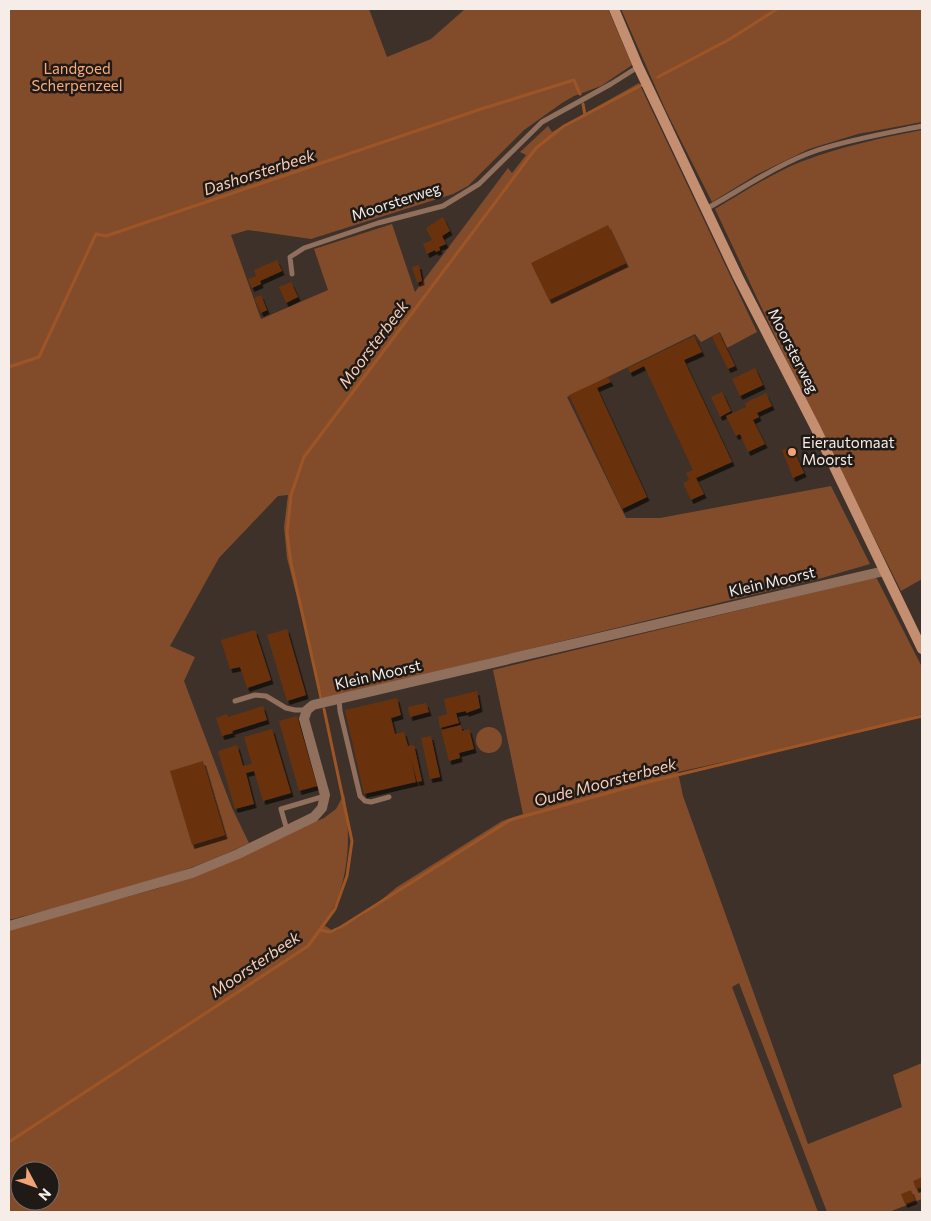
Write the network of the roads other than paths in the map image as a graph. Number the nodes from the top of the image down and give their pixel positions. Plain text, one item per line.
1 (614, 9) edge
2 (638, 66) junction
3 (922, 126) edge
4 (706, 210) junction
5 (292, 274) dead end
6 (884, 571) junction
7 (922, 649) edge
8 (339, 699) junction
9 (235, 701) dead end
10 (307, 710) junction
11 (325, 795) junction
12 (389, 797) dead end
13 (287, 830) junction
14 (9, 926) edge

1 - 2 street, Moorsterweg
2 - 4 street, Moorsterweg
2 - 5 lane, Moorsterweg
3 - 4 lane
4 - 6 street, Moorsterweg
6 - 7 street, Moorsterweg
6 - 8 street, Klein Moorst
8 - 10 street, Klein Moorst
8 - 12 lane
9 - 10 lane
10 - 11 street
11 - 13 street
11 - 13 lane
13 - 14 street

